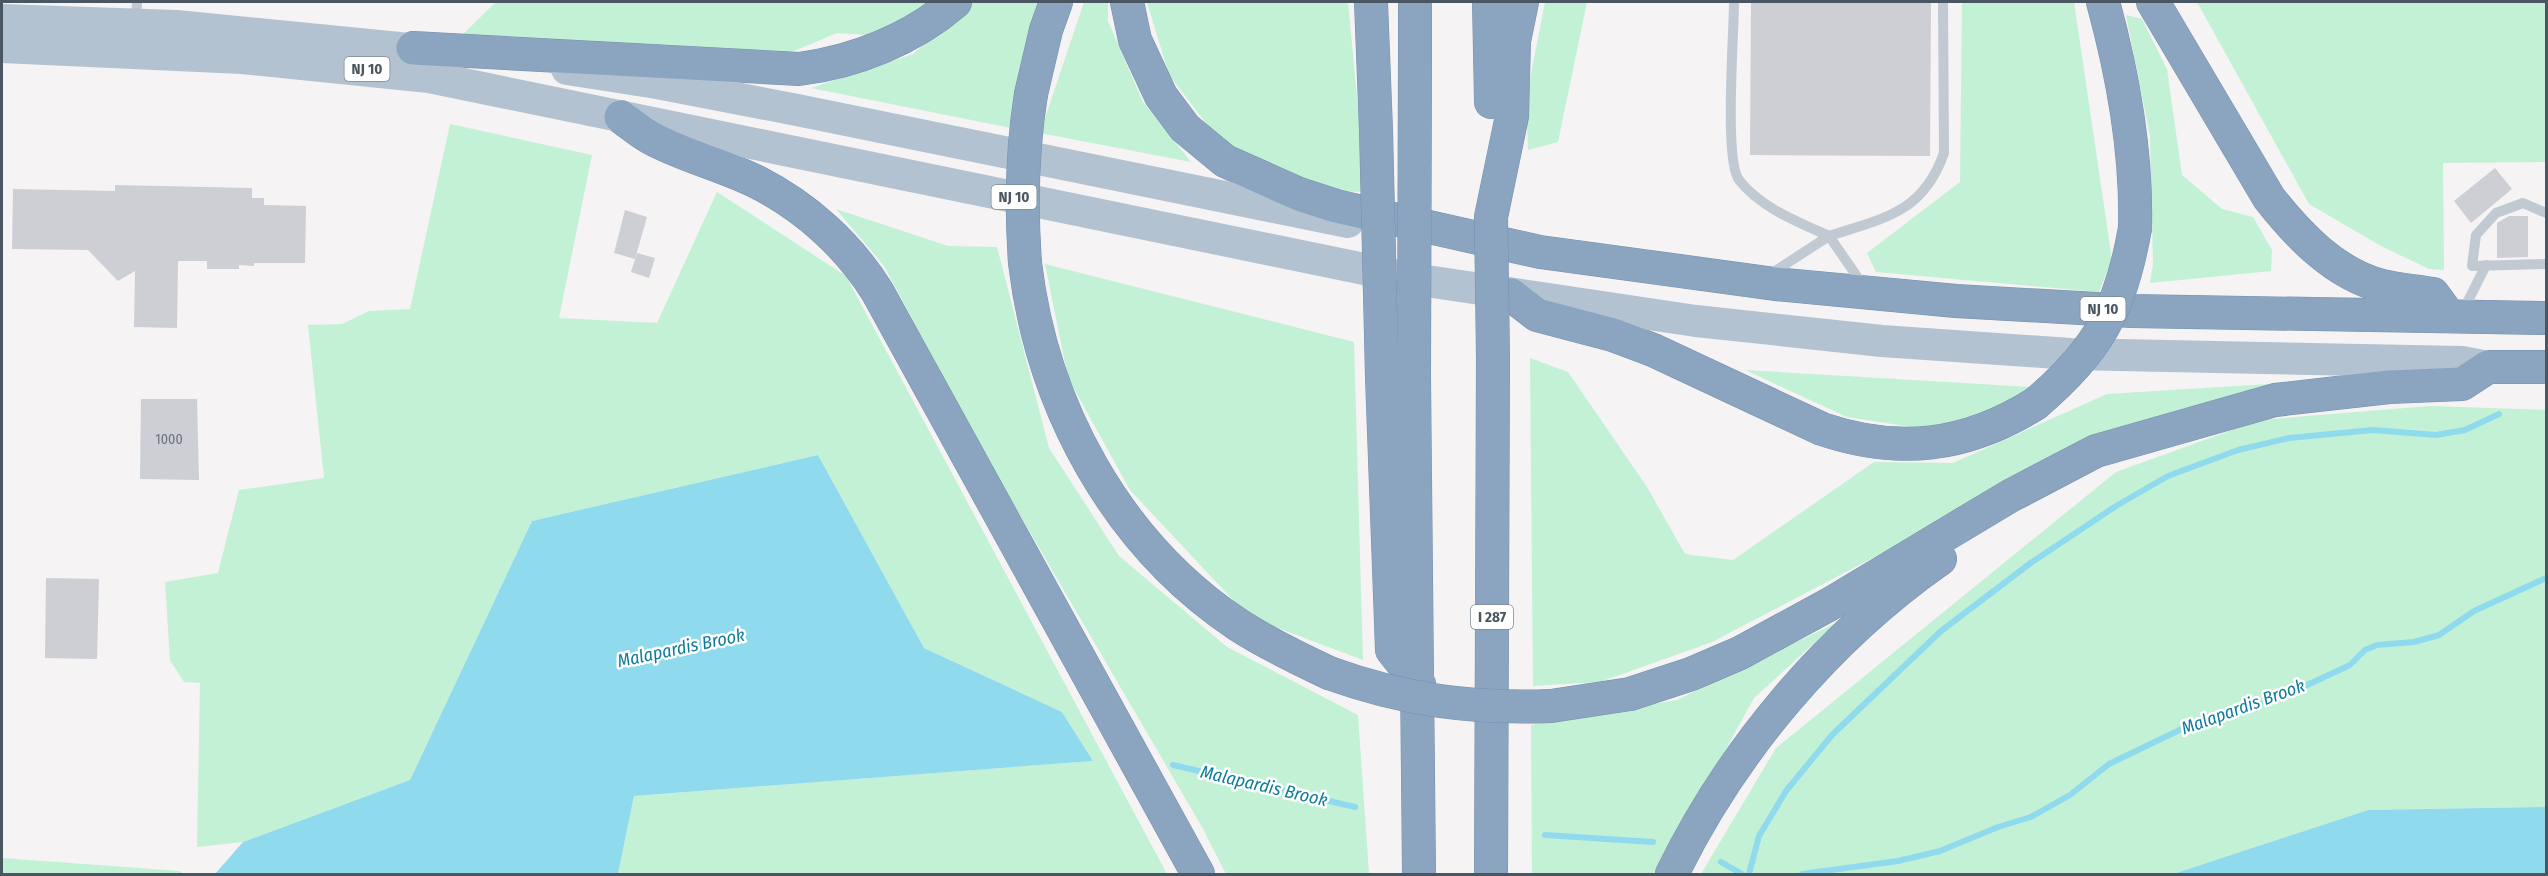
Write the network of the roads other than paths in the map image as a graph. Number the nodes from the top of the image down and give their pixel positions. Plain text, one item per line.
1 (936, 2) edge
2 (955, 2) edge
3 (1056, 2) edge
4 (1127, 2) edge
5 (1371, 2) edge
6 (1415, 2) edge
7 (1489, 2) edge
8 (1522, 2) edge
9 (1734, 2) edge
10 (1943, 2) edge
11 (2103, 2) edge
12 (2153, 2) edge
13 (136, 12) edge
14 (2, 20) edge
15 (882, 46) junction
16 (2, 47) edge
17 (413, 48) junction
18 (621, 117) junction
19 (2547, 213) edge
20 (1491, 217) junction
21 (1829, 236) junction
22 (1540, 252) junction
23 (2547, 264) edge
24 (2486, 265) junction
25 (1758, 281) junction
26 (1868, 292) junction
27 (1511, 295) junction
28 (2455, 316) junction
29 (2547, 318) edge
30 (2488, 367) junction
31 (2547, 367) edge
32 (1398, 377) junction
33 (2149, 435) junction
34 (1198, 874) edge
35 (1419, 874) edge
36 (1491, 874) edge
37 (1672, 874) edge

1 - 15 highway
2 - 15 highway
3 - 33 highway, bridge
4 - 22 highway
5 - 32 highway, bridge
6 - 32 highway, bridge
7 - 20 highway, I 287
8 - 20 highway
9 - 21 lane
10 - 21 lane
11 - 27 highway, bridge
12 - 28 highway
13 - 14 main road, NJ 10
13 - 17 main road, NJ 10
15 - 17 highway
16 - 18 main road, NJ 10
17 - 22 main road, NJ 10
18 - 27 main road, NJ 10
18 - 34 highway
19 - 24 lane
20 - 36 highway, I 287, bridge
21 - 25 lane
21 - 26 lane
22 - 25 highway, NJ 10
23 - 24 lane
24 - 28 lane
25 - 26 highway, NJ 10
26 - 28 highway, NJ 10
27 - 30 main road, NJ 10
28 - 29 highway, NJ 10
30 - 31 highway, NJ 10
30 - 33 highway
32 - 35 highway
33 - 37 highway

